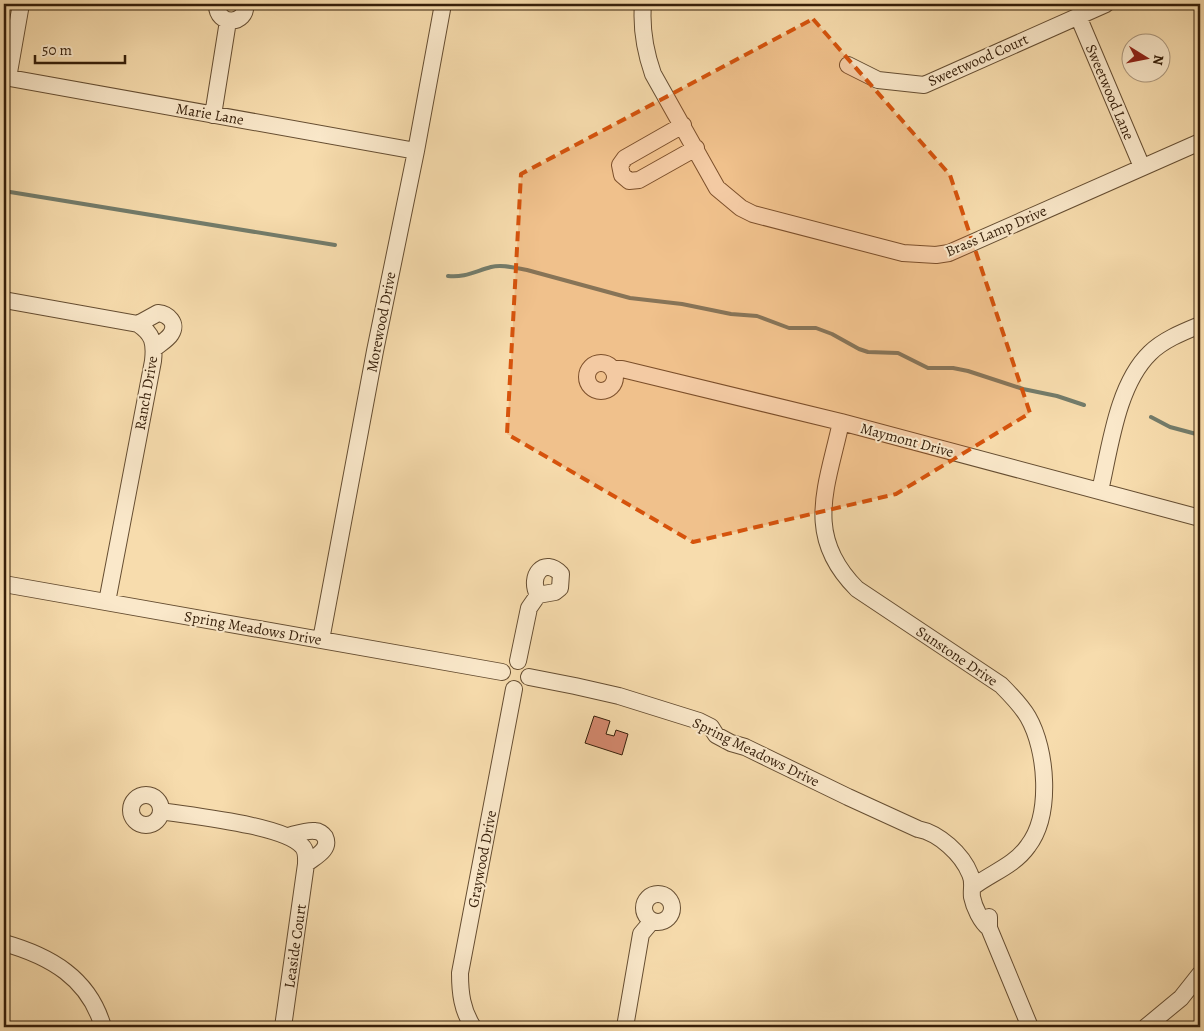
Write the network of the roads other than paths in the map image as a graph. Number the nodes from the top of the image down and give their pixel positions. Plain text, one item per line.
1 (21, 4) edge
2 (217, 4) edge
3 (245, 4) edge
4 (443, 4) edge
5 (644, 4) edge
6 (1106, 4) edge
7 (1078, 16) junction
8 (228, 21) junction
9 (848, 65) dead end
10 (6, 77) edge
11 (213, 115) junction
12 (683, 125) junction
13 (1200, 142) edge
14 (696, 148) junction
15 (416, 151) junction
16 (1142, 168) junction
17 (4, 300) edge
18 (138, 324) junction
19 (1200, 325) edge
20 (155, 348) junction
21 (612, 369) dead end
22 (842, 422) junction
23 (1100, 491) junction
24 (1200, 518) edge
25 (4, 584) edge
26 (538, 595) dead end
27 (107, 602) junction
28 (322, 640) junction
29 (518, 661) junction
30 (502, 672) junction
31 (529, 678) junction
32 (514, 689) junction
33 (161, 811) dead end
34 (288, 836) junction
35 (306, 864) junction
36 (973, 887) junction
37 (652, 921) dead end
38 (4, 943) edge
39 (1200, 974) edge
40 (103, 1027) edge
41 (283, 1027) edge
42 (472, 1027) edge
43 (625, 1027) edge
44 (1030, 1027) edge
45 (1146, 1027) edge

1 - 10 street
2 - 8 street
3 - 8 street
4 - 15 street, Morewood Drive
5 - 12 street, Brass Lamp Drive
6 - 7 street, Sweetwood Court
7 - 9 street, Sweetwood Court
7 - 16 street, Sweetwood Lane
8 - 11 street
10 - 11 street, Marie Lane
11 - 15 street, Marie Lane
12 - 14 street, Brass Lamp Drive
12 - 14 street
13 - 16 street, Brass Lamp Drive
14 - 16 street, Brass Lamp Drive
15 - 28 street, Morewood Drive
17 - 18 street
18 - 20 street, Ranch Drive
18 - 20 street
19 - 23 street
20 - 27 street, Ranch Drive
21 - 22 street, Maymont Drive
22 - 23 street, Maymont Drive
22 - 36 street, Sunstone Drive
23 - 24 street, Maymont Drive
25 - 27 street, Spring Meadows Drive
26 - 29 street
27 - 28 street, Spring Meadows Drive
28 - 30 street, Spring Meadows Drive
29 - 30 street
29 - 31 street
30 - 32 street
31 - 32 street
31 - 36 street, Spring Meadows Drive
32 - 42 street, Graywood Drive
33 - 34 street
34 - 35 street, Leaside Court
34 - 35 street
35 - 41 street, Leaside Court
36 - 44 street, Spring Meadows Drive
37 - 43 street
38 - 40 street
39 - 45 street

